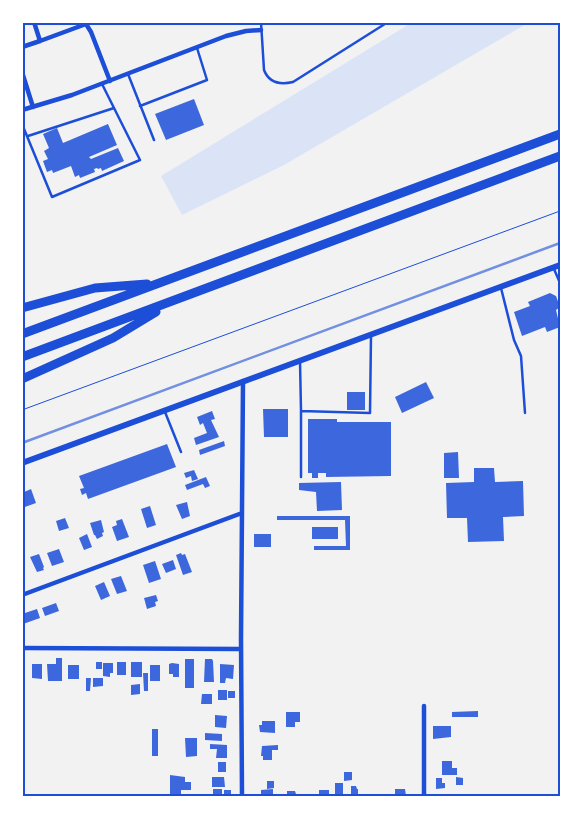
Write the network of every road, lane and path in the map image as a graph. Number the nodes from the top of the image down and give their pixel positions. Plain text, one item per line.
1 (34, 22) edge
2 (261, 22) edge
3 (388, 22) edge
4 (261, 30) junction
5 (40, 41) junction
6 (25, 46) edge
7 (197, 48) junction
8 (22, 72) edge
9 (128, 74) junction
10 (110, 80) junction
11 (102, 84) junction
12 (140, 106) junction
13 (33, 107) junction
14 (114, 108) junction
15 (23, 109) edge
16 (22, 124) edge
17 (560, 134) edge
18 (28, 136) junction
19 (154, 140) dead end
20 (560, 156) edge
21 (560, 211) edge
22 (557, 266) edge
23 (560, 282) edge
24 (160, 283) junction
25 (500, 287) junction
26 (174, 301) junction
27 (22, 308) edge
28 (22, 334) edge
29 (371, 334) junction
30 (22, 357) edge
31 (300, 361) junction
32 (22, 379) edge
33 (243, 381) junction
34 (22, 410) edge
35 (165, 410) junction
36 (301, 411) junction
37 (525, 412) dead end
38 (182, 452) dead end
39 (22, 463) edge
40 (301, 477) dead end
41 (242, 513) junction
42 (22, 595) edge
43 (22, 648) edge
44 (241, 649) junction
45 (424, 706) dead end
46 (242, 796) edge
47 (424, 796) edge

1 - 5 street
2 - 4 lane
3 - 4 lane
4 - 7 street
5 - 6 street
5 - 10 street
7 - 9 street
7 - 12 lane
8 - 13 street
9 - 10 street
9 - 12 lane
10 - 11 street
11 - 13 street
11 - 14 lane
12 - 19 lane
13 - 15 street
14 - 18 lane
14 - 18 lane
16 - 18 lane
17 - 24 highway
20 - 26 highway
21 - 34 path
22 - 23 lane
22 - 25 main road
24 - 27 highway
24 - 28 highway
25 - 29 main road
25 - 37 lane
26 - 30 highway
26 - 32 highway
29 - 31 main road
29 - 36 lane
31 - 33 main road
31 - 36 lane
33 - 35 main road
33 - 41 street
35 - 38 lane
35 - 39 main road
36 - 40 lane
41 - 42 street
41 - 44 street
43 - 44 street
44 - 46 street
45 - 47 street

